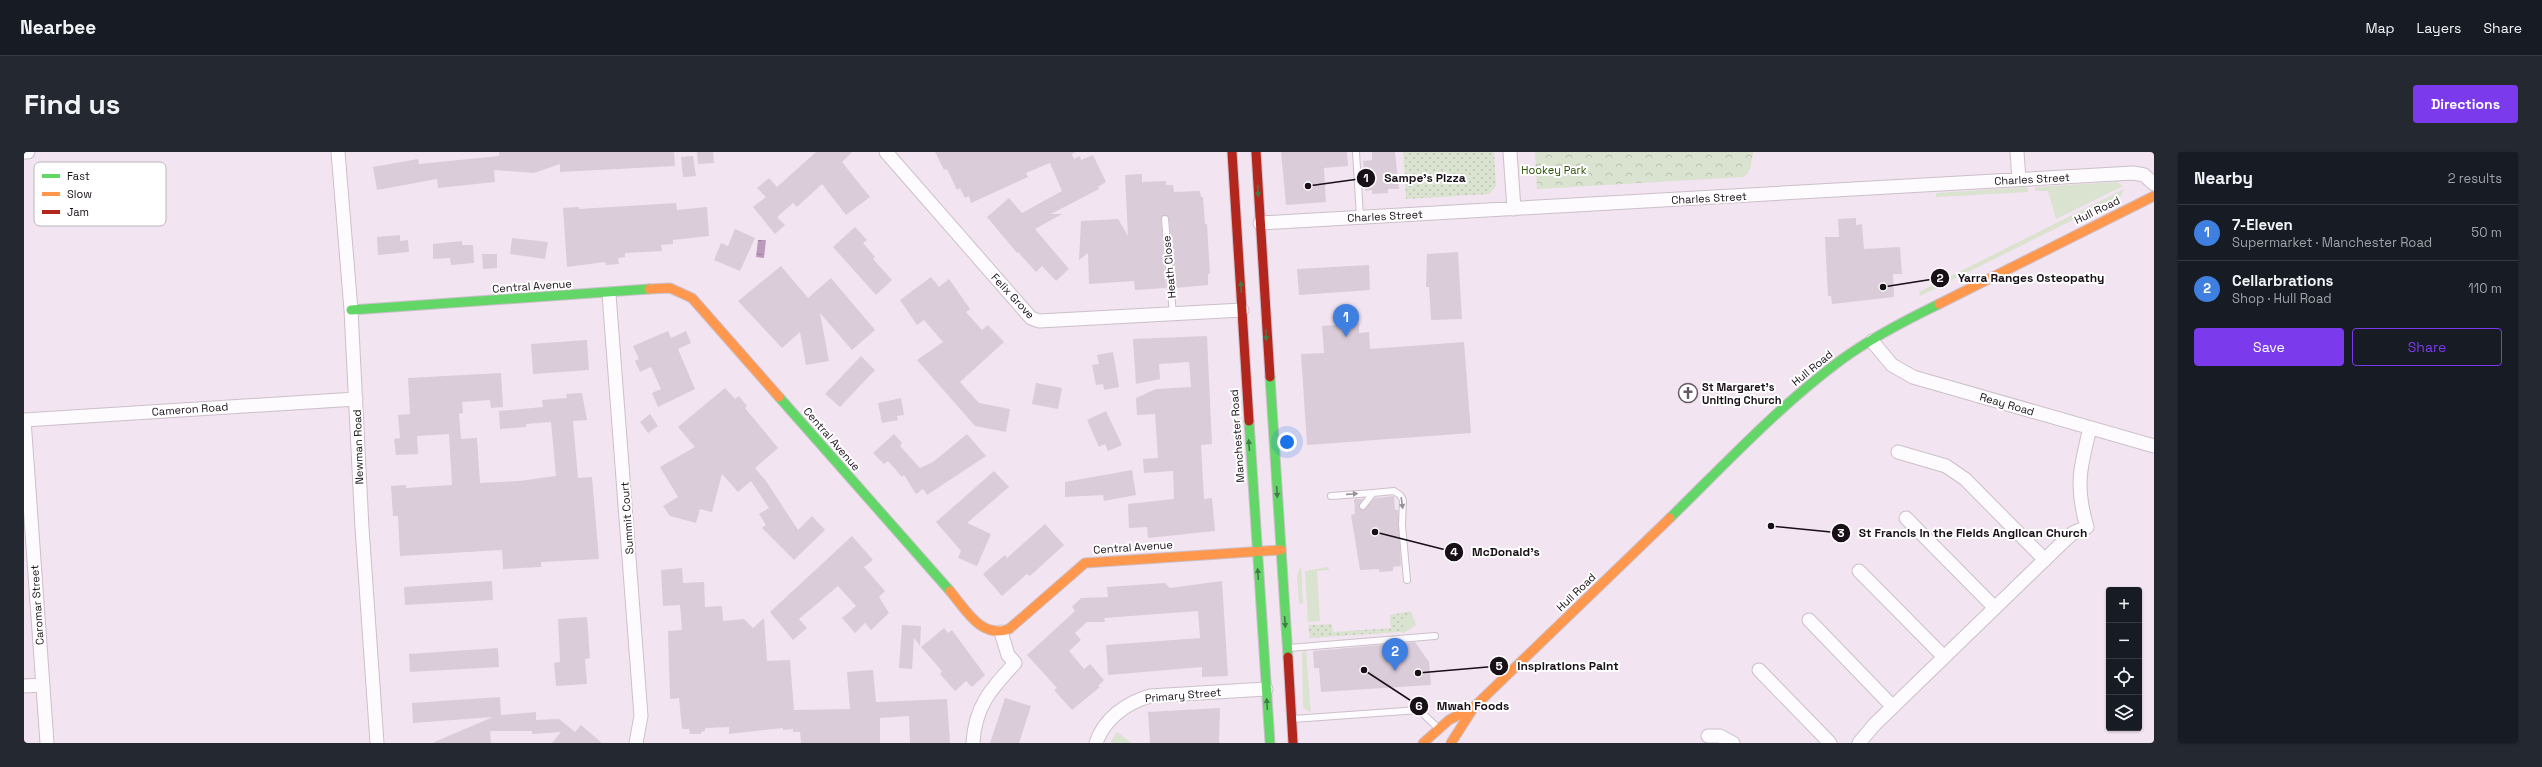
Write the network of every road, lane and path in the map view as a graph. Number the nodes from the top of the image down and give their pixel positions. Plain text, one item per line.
1 (24, 152) edge
2 (28, 152) edge
3 (338, 152) edge
4 (886, 152) edge
5 (1232, 152) edge
6 (1256, 152) edge
7 (1356, 152) edge
8 (1510, 152) edge
9 (2017, 152) edge
10 (2019, 179) junction
11 (2154, 184) edge
12 (2154, 196) edge
13 (1514, 209) junction
14 (1165, 218) dead end
15 (1360, 218) junction
16 (1260, 224) junction
17 (1236, 225) junction
18 (609, 294) junction
19 (351, 310) junction
20 (1242, 310) junction
21 (1172, 315) junction
22 (1872, 341) junction
23 (356, 399) junction
24 (24, 420) edge
25 (2090, 428) junction
26 (2154, 446) edge
27 (1898, 452) dead end
28 (1373, 493) junction
29 (1330, 496) dead end
30 (1363, 506) dead end
31 (1906, 518) dead end
32 (1281, 550) junction
33 (1257, 551) junction
34 (2045, 560) junction
35 (1859, 570) dead end
36 (1407, 580) dead end
37 (1995, 608) junction
38 (1808, 620) dead end
39 (1001, 632) junction
40 (1435, 636) dead end
41 (1287, 648) junction
42 (1944, 657) junction
43 (1759, 670) dead end
44 (43, 685) junction
45 (24, 686) edge
46 (1266, 689) junction
47 (1474, 707) junction
48 (1893, 707) junction
49 (1292, 719) junction
50 (1438, 728) junction
51 (1708, 736) dead end
52 (47, 743) edge
53 (377, 743) edge
54 (636, 743) edge
55 (973, 743) edge
56 (1096, 743) edge
57 (1270, 743) edge
58 (1293, 743) edge
59 (1423, 743) edge
60 (1451, 743) edge
61 (1733, 743) edge
62 (1830, 743) edge
63 (1859, 743) edge

1 - 2 street
3 - 19 street, Newman Road
4 - 21 street, Felix Grove
5 - 17 main road, Manchester Road
6 -> 16 main road
7 - 15 lane
8 - 13 street
9 - 10 street
10 - 11 street, Charles Street
10 - 13 street, Charles Street
12 - 22 main road, Hull Road
13 - 15 street, Charles Street
14 - 21 lane, Heath Close
15 - 16 street, Charles Street
16 - 17 main road
16 -> 32 main road
20 -> 17 main road, Manchester Road
18 - 19 main road, Central Avenue
18 - 39 main road, Central Avenue
18 - 54 street, Summit Court
19 - 23 street, Newman Road
20 - 21 street, Felix Grove
33 -> 20 main road, Manchester Road
22 - 25 street, Reay Road
22 - 47 main road, Hull Road
23 - 24 street, Cameron Road
23 - 53 street, Newman Road
24 - 44 street, Caromar Street
25 - 26 street, Reay Road
25 - 34 street
27 - 34 street
29 -> 28 lane
28 - 30 lane
28 -> 36 lane
31 - 37 street
32 - 33 main road, Central Avenue
32 -> 41 main road
33 - 39 main road, Central Avenue
46 -> 33 main road, Manchester Road
34 - 37 street
35 - 42 street
37 - 42 street
38 - 48 street
39 - 55 street
40 - 41 lane
41 - 49 main road
42 - 48 street
43 - 62 street
44 - 45 street
44 - 52 street, Caromar Street
46 - 56 street, Primary Street
57 -> 46 main road, Manchester Road
47 - 50 main road, Hull Road
47 - 60 main road, Hull Road
48 - 63 street
49 - 50 lane
49 - 58 main road
50 - 59 main road, Hull Road
51 - 61 street

